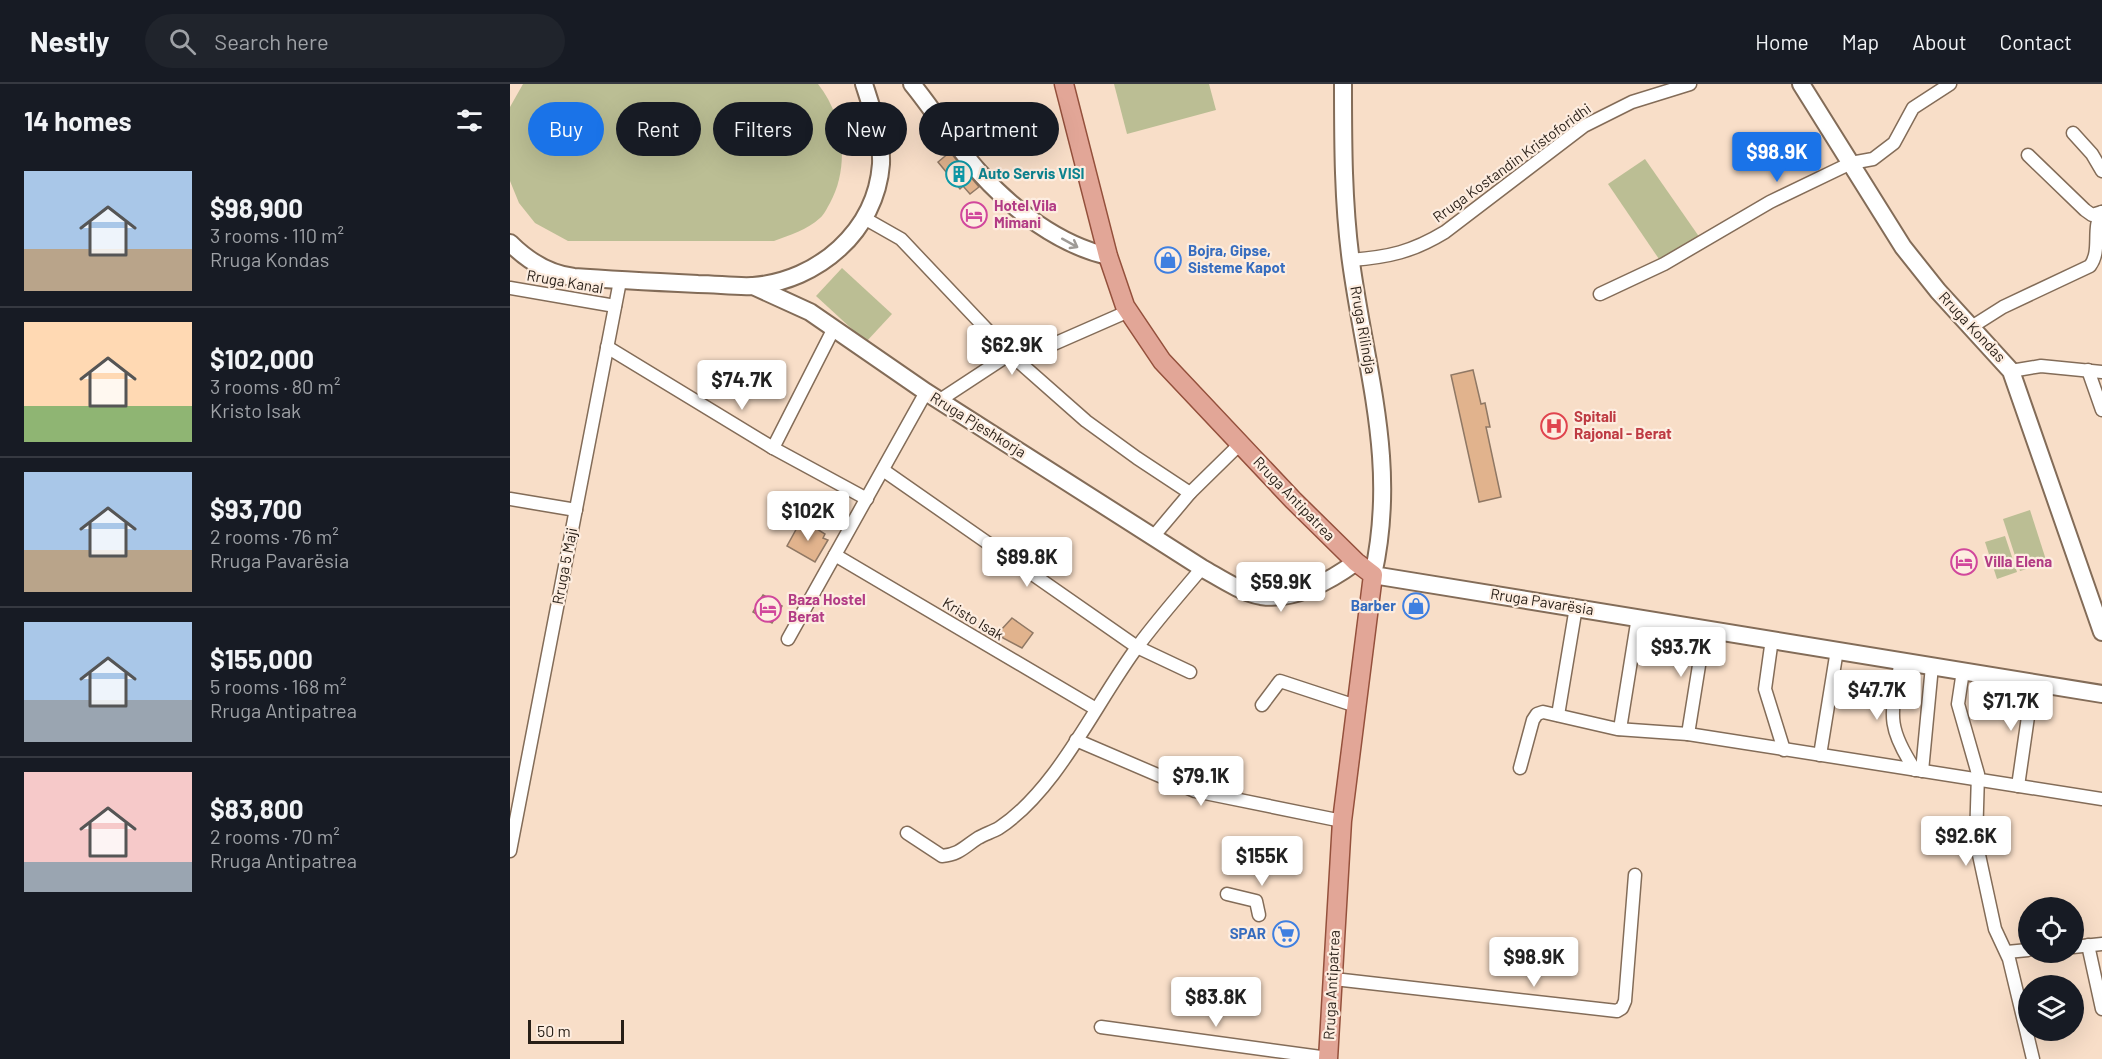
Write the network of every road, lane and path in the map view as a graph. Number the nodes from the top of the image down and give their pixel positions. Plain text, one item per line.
1 (864, 84) edge
2 (912, 84) edge
3 (1064, 84) edge
4 (1343, 84) edge
5 (1690, 84) edge
6 (1801, 84) edge
7 (1950, 84) edge
8 (2073, 133) dead end
9 (2028, 155) dead end
10 (1851, 163) junction
11 (2102, 171) edge
12 (2102, 201) edge
13 (2102, 211) edge
14 (864, 218) junction
15 (510, 243) edge
16 (1108, 256) junction
17 (1351, 260) junction
18 (620, 281) junction
19 (753, 286) junction
20 (510, 288) edge
21 (1600, 294) dead end
22 (615, 306) junction
23 (1129, 311) junction
24 (1973, 326) junction
25 (834, 328) junction
26 (607, 348) junction
27 (1012, 355) junction
28 (2088, 370) junction
29 (2012, 371) junction
30 (2102, 372) edge
31 (933, 396) junction
32 (2102, 410) edge
33 (1241, 443) junction
34 (773, 448) junction
35 (883, 470) junction
36 (1190, 493) junction
37 (510, 499) edge
38 (867, 499) junction
39 (576, 510) junction
40 (1153, 537) junction
41 (835, 555) junction
42 (1356, 562) junction
43 (1202, 568) junction
44 (1373, 575) junction
45 (1576, 607) junction
46 (1638, 617) junction
47 (1705, 628) junction
48 (2102, 632) edge
49 (788, 639) dead end
50 (1772, 639) junction
51 (1137, 647) junction
52 (1837, 650) junction
53 (1901, 660) junction
54 (1932, 666) junction
55 (1963, 671) junction
56 (1190, 672) dead end
57 (2033, 682) junction
58 (2102, 694) edge
59 (1262, 705) dead end
60 (1356, 706) junction
61 (1095, 709) junction
62 (1558, 715) junction
63 (1620, 729) junction
64 (1688, 734) junction
65 (1076, 740) junction
66 (1784, 750) junction
67 (1820, 755) junction
68 (1520, 768) dead end
69 (1919, 771) junction
70 (1978, 780) junction
71 (2018, 786) junction
72 (2102, 799) edge
73 (1342, 821) junction
74 (907, 833) dead end
75 (510, 851) edge
76 (1635, 875) dead end
77 (1227, 894) dead end
78 (1259, 915) dead end
79 (2102, 944) edge
80 (2084, 945) edge
81 (2088, 945) junction
82 (2018, 951) edge
83 (2007, 952) junction
84 (1334, 980) junction
85 (2102, 1009) edge
86 (1101, 1027) dead end
87 (1328, 1059) edge
88 (2033, 1059) edge

1 - 14 street
2 -> 16 street
3 - 16 main road, Rruga Antipatrea
4 - 17 street, Rruga Rilindja
5 - 17 street, Rruga Kostandin Kristoforidhi
6 - 10 street, Rruga Kondas
7 - 10 street
8 - 11 street
9 - 13 street
10 - 21 street
10 - 24 street, Rruga Kondas
12 - 13 street
13 - 24 street
14 - 19 street
14 - 27 street
15 - 18 street
16 - 23 main road, Rruga Antipatrea
17 - 44 street, Rruga Rilindja
18 - 19 street
18 - 22 street, Rruga 5 Maji
19 - 25 street, Rruga Pjeshkorja
20 - 22 street, Rruga Kanal
22 - 26 street, Rruga 5 Maji
23 - 27 street
23 - 33 main road, Rruga Antipatrea
24 - 29 street, Rruga Kondas
25 - 31 street, Rruga Pjeshkorja
25 - 34 street
26 - 34 street
26 - 39 street, Rruga 5 Maji
27 - 31 street
27 - 36 street
28 - 29 street
28 - 30 street
28 - 32 street
29 - 48 street, Rruga Kondas
31 - 35 street
31 - 40 street, Rruga Pjeshkorja
33 - 36 street
33 - 42 main road, Rruga Antipatrea
34 - 38 street
35 - 38 street
35 - 51 street
36 - 40 street
37 - 39 street
38 - 41 street
39 - 75 street, Rruga 5 Maji
40 - 43 street, Rruga Pjeshkorja
41 - 49 street
41 - 61 street, Kristo Isak
42 - 43 street, Rruga Pjeshkorja
42 - 44 main road, Rruga Antipatrea
43 - 51 street
44 - 45 street, Rruga Pavarësia
44 - 60 main road, Rruga Antipatrea
45 - 46 street, Rruga Pavarësia
45 - 62 street
46 - 47 street, Rruga Pavarësia
46 - 63 street
47 - 50 street, Rruga Pavarësia
47 - 64 street
50 - 52 street, Rruga Pavarësia
50 - 66 street
51 - 56 street
51 - 61 street
52 - 53 street, Rruga Pavarësia
52 - 67 street
53 - 54 street, Rruga Pavarësia
53 - 69 street
54 - 55 street, Rruga Pavarësia
54 - 69 street
55 - 57 street, Rruga Pavarësia
55 - 70 street
57 - 58 street, Rruga Pavarësia
57 - 71 street
59 - 60 street
60 - 73 main road, Rruga Antipatrea
61 - 65 street
62 - 63 street
62 - 68 street
63 - 64 street
64 - 66 street
65 - 73 street
65 - 74 street
66 - 67 street
67 - 69 street
69 - 70 street
70 - 71 street
70 - 83 street
71 - 72 street
73 - 84 main road, Rruga Antipatrea
76 - 84 street
77 - 78 street
79 - 81 street
80 - 81 street
81 - 85 street
82 - 83 street
83 - 88 street
84 - 87 main road, Rruga Antipatrea
86 - 87 street

